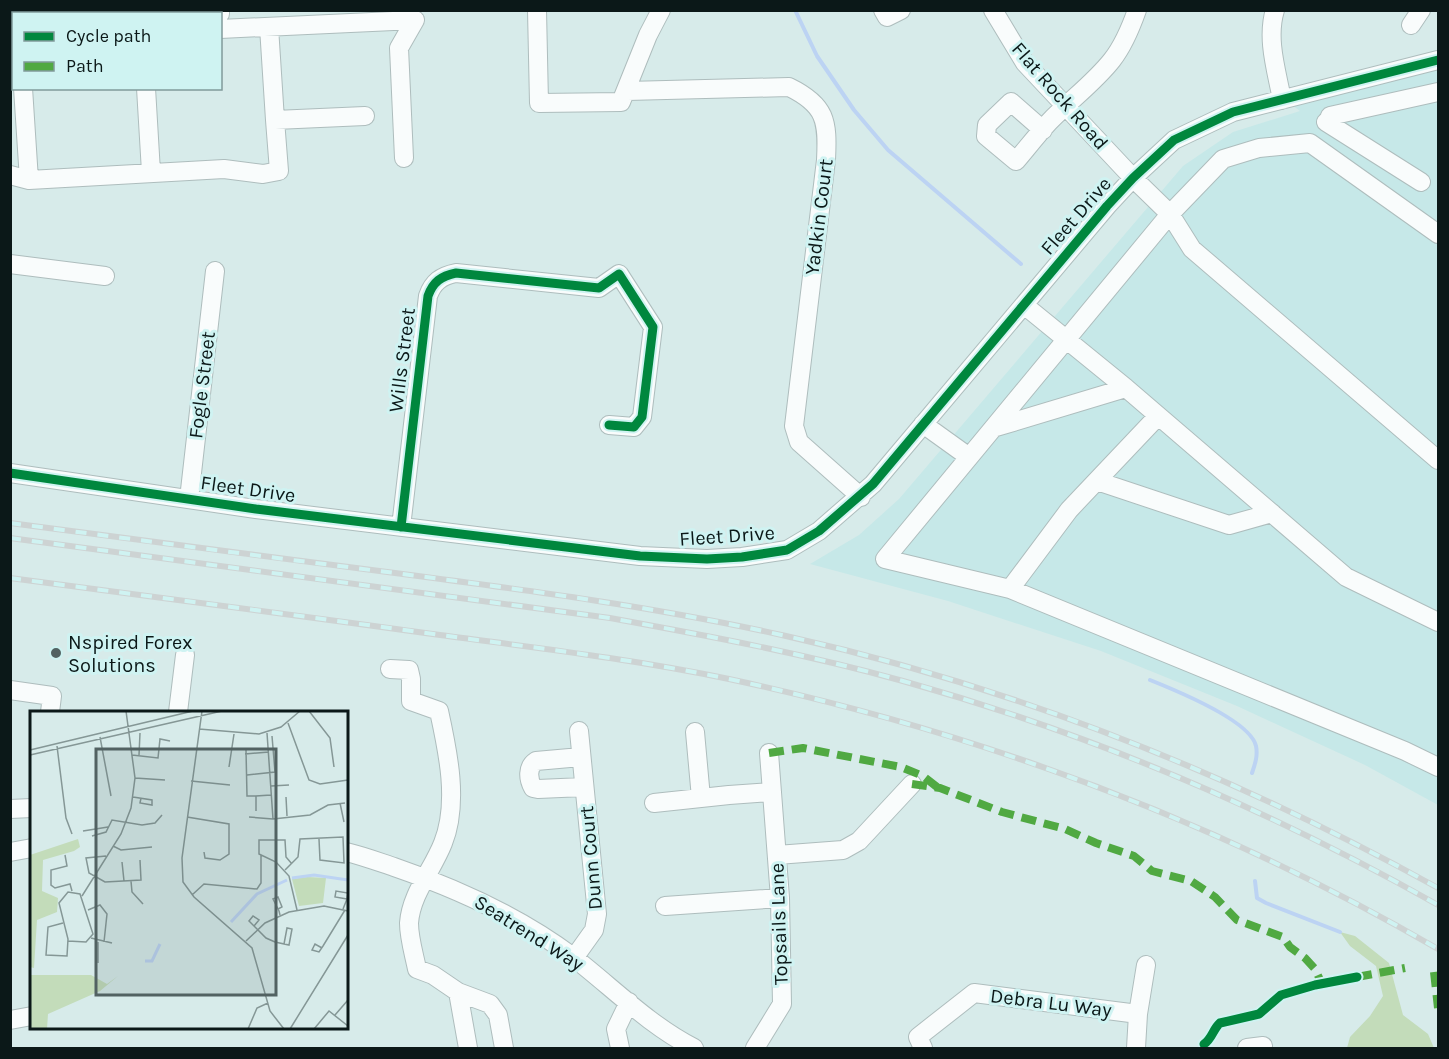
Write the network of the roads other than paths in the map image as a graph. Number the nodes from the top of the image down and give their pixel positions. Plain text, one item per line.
1 (537, 10) edge
2 (661, 10) edge
3 (884, 10) edge
4 (902, 10) edge
5 (993, 10) edge
6 (1137, 10) edge
7 (1275, 10) edge
8 (413, 15) edge
9 (269, 27) junction
10 (222, 29) edge
11 (1438, 60) edge
12 (1329, 87) junction
13 (23, 90) edge
14 (146, 90) edge
15 (1438, 92) edge
16 (624, 96) junction
17 (1282, 100) junction
18 (1066, 107) junction
19 (365, 116) dead end
20 (1328, 119) junction
21 (275, 120) junction
22 (1042, 130) dead end
23 (1310, 143) junction
24 (404, 158) dead end
25 (151, 172) junction
26 (10, 176) edge
27 (1133, 178) junction
28 (29, 180) junction
29 (1421, 182) dead end
30 (1170, 214) junction
31 (1438, 234) edge
32 (10, 264) edge
33 (215, 271) dead end
34 (105, 276) dead end
35 (1024, 304) junction
36 (1068, 339) junction
37 (1126, 388) junction
38 (1158, 416) junction
39 (923, 424) junction
40 (609, 426) dead end
41 (993, 428) junction
42 (969, 457) junction
43 (1438, 460) edge
44 (10, 473) edge
45 (1097, 481) junction
46 (861, 497) junction
47 (189, 499) junction
48 (1272, 513) junction
49 (401, 527) junction
50 (1010, 589) junction
51 (1438, 622) edge
52 (185, 655) dead end
53 (390, 669) dead end
54 (10, 690) edge
55 (50, 711) edge
56 (178, 711) edge
57 (579, 730) dead end
58 (695, 732) dead end
59 (769, 753) dead end
60 (581, 757) junction
61 (1438, 767) edge
62 (912, 784) dead end
63 (584, 787) junction
64 (772, 792) junction
65 (701, 798) junction
66 (654, 803) dead end
67 (30, 808) edge
68 (10, 809) edge
69 (30, 848) edge
70 (10, 852) edge
71 (348, 853) edge
72 (777, 855) junction
73 (425, 878) junction
74 (780, 898) junction
75 (665, 906) dead end
76 (574, 958) junction
77 (1146, 965) dead end
78 (458, 992) junction
79 (629, 1002) junction
80 (1138, 1014) junction
81 (30, 1016) edge
82 (10, 1020) edge
83 (468, 1048) edge
84 (504, 1048) edge
85 (620, 1048) edge
86 (694, 1048) edge
87 (755, 1048) edge
88 (923, 1048) edge
89 (1141, 1048) edge

1 - 16 street, Yadkin Court
2 - 16 street
3 - 4 street
5 - 18 street, Flat Rock Road
6 - 18 street
7 - 17 street
8 - 9 street
8 - 24 street
9 - 10 street
9 - 21 street
11 - 12 street, Fleet Drive
12 - 17 street, Fleet Drive
12 - 20 street
13 - 28 street
14 - 25 street
15 - 20 street
16 - 46 street, Yadkin Court
17 - 27 street, Fleet Drive
18 - 22 street
18 - 27 street, Flat Rock Road
19 - 21 street
20 - 23 street
20 - 29 street
21 - 25 street
23 - 30 street
23 - 31 street
25 - 28 street
26 - 28 street
27 - 30 street, Flat Rock Road
27 - 35 street, Fleet Drive
30 - 36 street
30 - 43 street, Flat Rock Road
32 - 34 street
33 - 47 street, Fogle Street
35 - 36 street
35 - 39 street, Fleet Drive
36 - 37 street
36 - 41 street
37 - 38 street
37 - 41 street
38 - 45 street
38 - 48 street
39 - 42 street
39 - 46 street, Fleet Drive
40 - 49 street, Wills Street
41 - 42 street
42 - 50 street
44 - 47 street, Fleet Drive
45 - 48 street
45 - 50 street
46 - 49 street, Fleet Drive
47 - 49 street, Fleet Drive
48 - 51 street
50 - 61 street
52 - 56 street
53 - 73 street
54 - 55 street
57 - 60 street, Dunn Court
58 - 65 street
59 - 64 street, Topsails Lane
60 - 63 street, Dunn Court
60 - 63 street, Dunn Court
62 - 72 street
63 - 76 street, Dunn Court
64 - 65 street
64 - 72 street, Topsails Lane
65 - 66 street
67 - 68 street
69 - 70 street
71 - 73 street, Seatrend Way
72 - 74 street, Topsails Lane
73 - 76 street, Seatrend Way
73 - 78 street
74 - 75 street
74 - 87 street, Topsails Lane
76 - 79 street, Seatrend Way
77 - 80 street, Debra Lu Way
78 - 83 street
78 - 84 street
79 - 85 street
79 - 86 street, Seatrend Way
80 - 88 street, Debra Lu Way
80 - 89 street, Debra Lu Way
81 - 82 street

